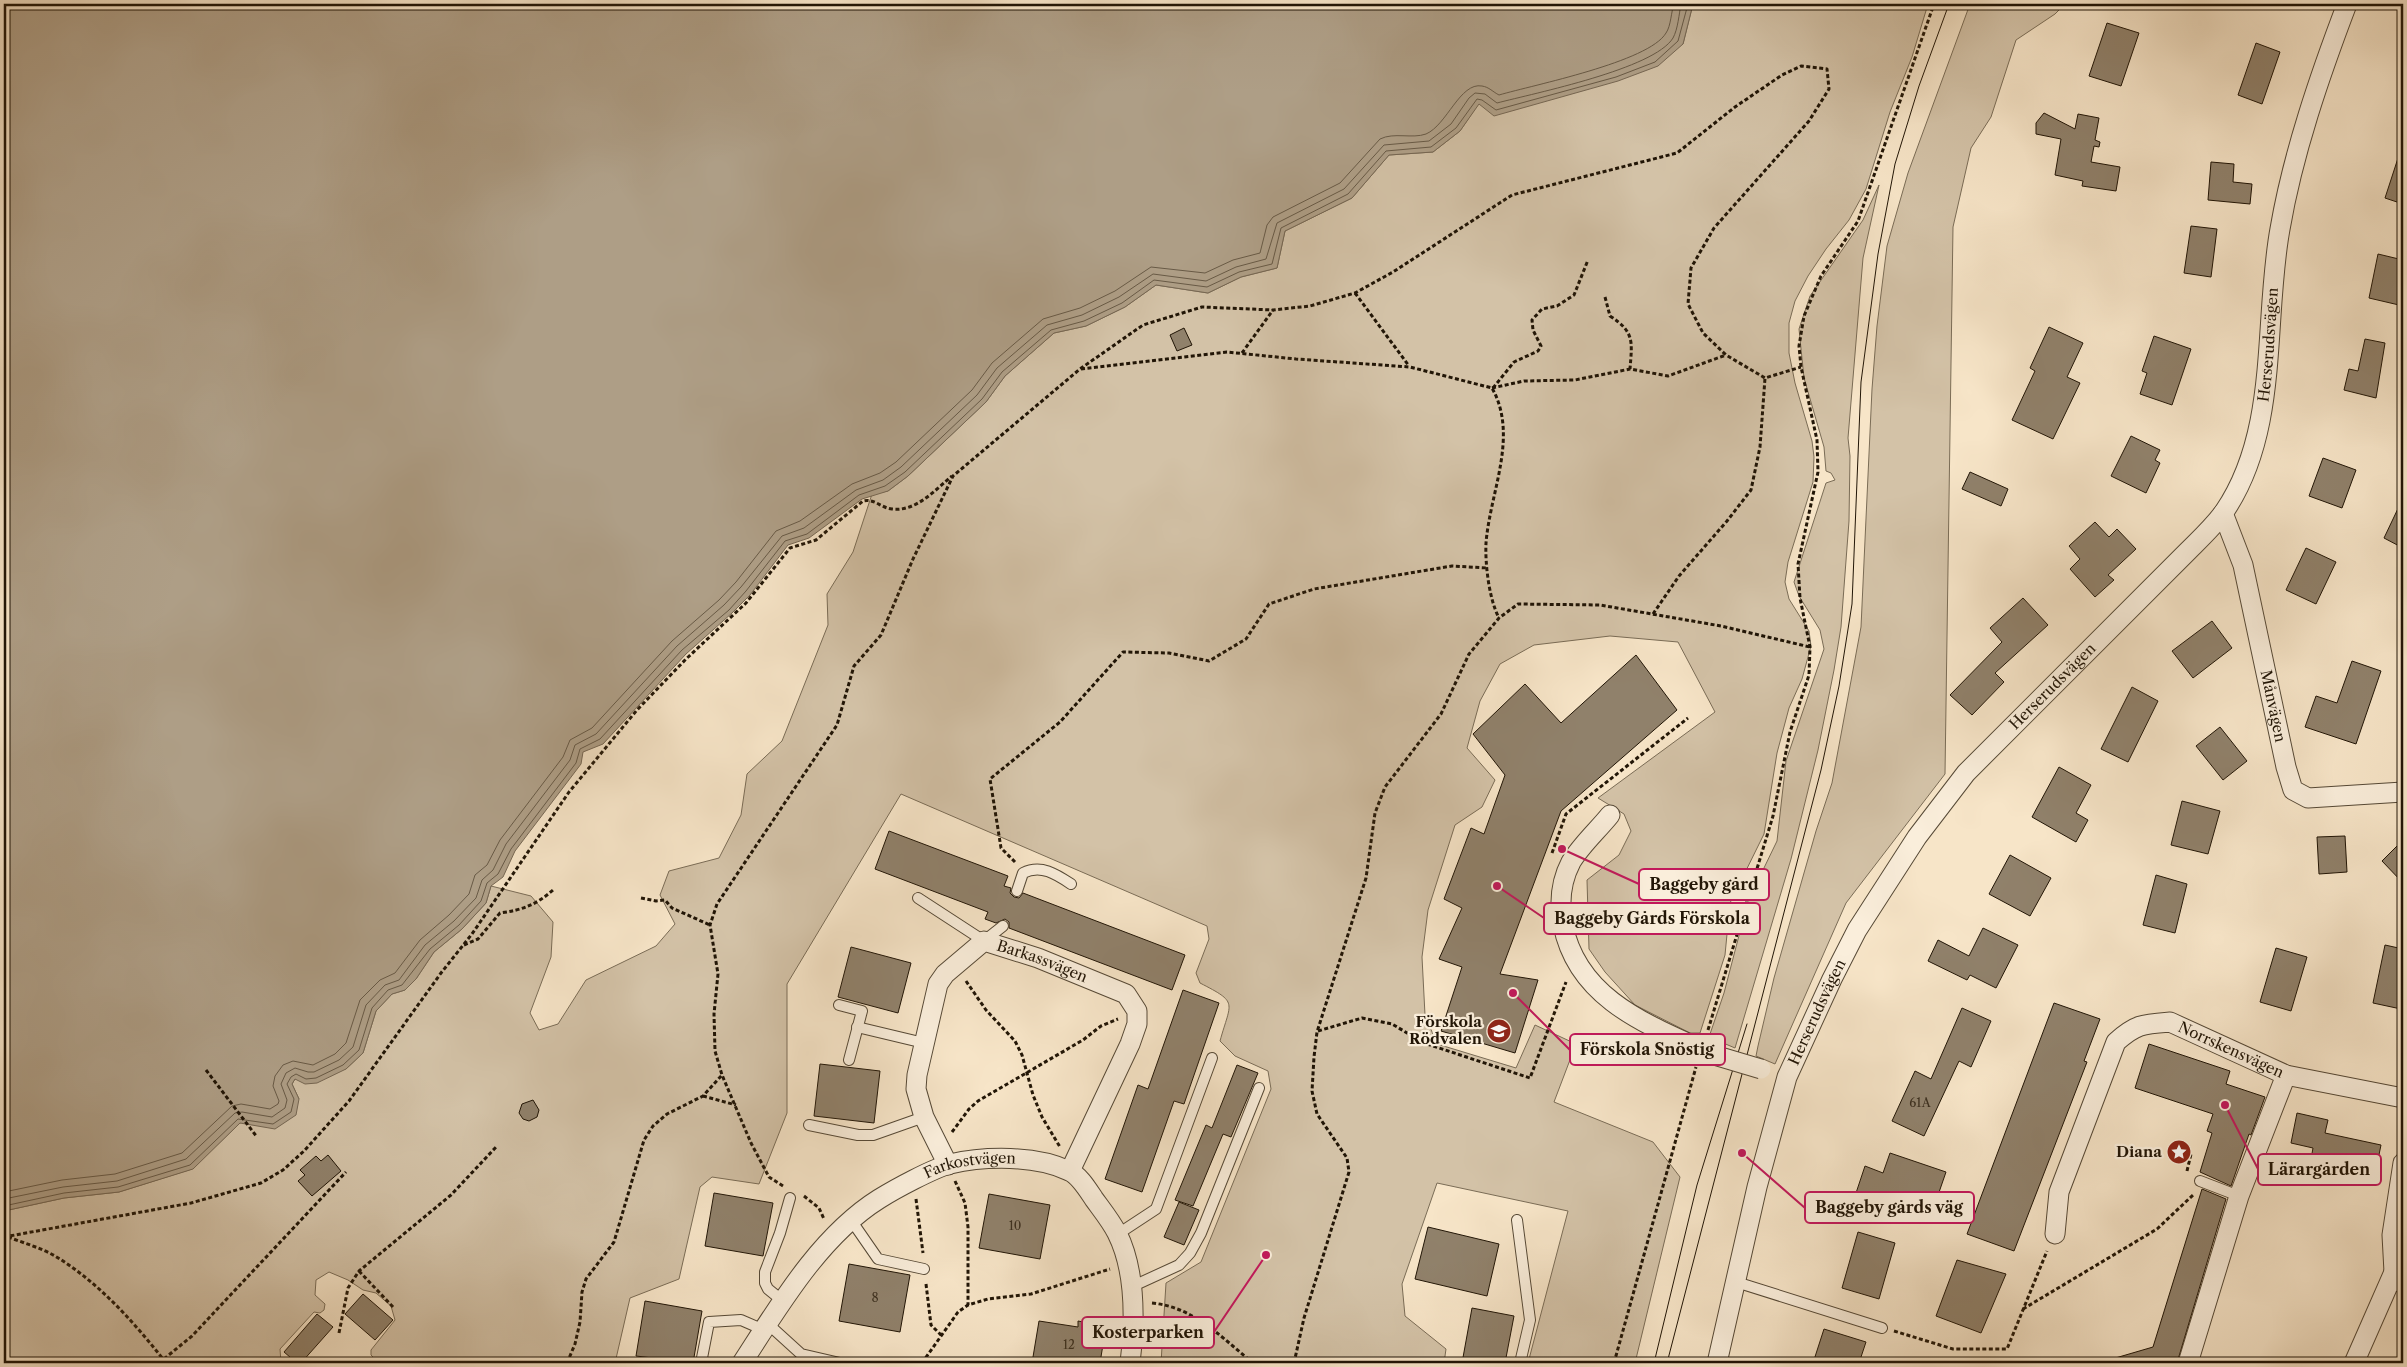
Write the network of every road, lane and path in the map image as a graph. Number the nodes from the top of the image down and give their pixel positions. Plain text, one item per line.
1 (1934, 4) edge
2 (2347, 4) edge
3 (1588, 260) dead end
4 (1355, 292) junction
5 (1605, 297) dead end
6 (1272, 310) junction
7 (1242, 353) junction
8 (1726, 355) junction
9 (1410, 367) junction
10 (1801, 367) junction
11 (1080, 369) junction
12 (1630, 369) junction
13 (1765, 378) junction
14 (1492, 388) junction
15 (953, 476) junction
16 (2223, 513) junction
17 (1488, 568) junction
18 (1654, 614) junction
19 (1499, 618) junction
20 (1810, 647) junction
21 (1688, 718) dead end
22 (2403, 792) edge
23 (1610, 815) dead end
24 (1551, 857) dead end
25 (1017, 864) dead end
26 (1071, 884) dead end
27 (552, 890) dead end
28 (1017, 891) dead end
29 (641, 898) dead end
30 (918, 898) dead end
31 (710, 925) junction
32 (1003, 926) dead end
33 (984, 941) junction
34 (463, 945) junction
35 (1573, 956) junction
36 (957, 962) junction
37 (839, 1005) dead end
38 (1137, 1011) junction
39 (857, 1027) junction
40 (1317, 1032) junction
41 (924, 1043) junction
42 (1708, 1052) junction
43 (1212, 1058) dead end
44 (849, 1060) dead end
45 (206, 1070) dead end
46 (1027, 1073) junction
47 (2286, 1074) junction
48 (722, 1075) junction
49 (1787, 1077) junction
50 (1259, 1088) dead end
51 (703, 1096) junction
52 (2403, 1098) edge
53 (736, 1105) junction
54 (924, 1117) junction
55 (809, 1125) dead end
56 (257, 1137) dead end
57 (936, 1141) junction
58 (497, 1146) dead end
59 (2403, 1163) edge
60 (948, 1165) junction
61 (1071, 1168) junction
62 (346, 1172) dead end
63 (2200, 1181) joint
64 (785, 1187) dead end
65 (794, 1195) joint
66 (2239, 1196) junction
67 (851, 1220) junction
68 (1517, 1220) dead end
69 (1118, 1234) junction
70 (2055, 1234) joint
71 (6, 1237) edge
72 (832, 1237) junction
73 (1128, 1266) junction
74 (924, 1269) dead end
75 (359, 1271) junction
76 (2399, 1278) edge
77 (1736, 1282) junction
78 (1131, 1287) junction
79 (784, 1302) junction
80 (1154, 1304) dead end
81 (968, 1305) junction
82 (393, 1307) dead end
83 (2022, 1309) junction
84 (766, 1327) junction
85 (1882, 1328) joint
86 (339, 1333) dead end
87 (163, 1359) junction
88 (159, 1363) edge
89 (171, 1363) edge
90 (567, 1363) edge
91 (701, 1363) edge
92 (742, 1363) edge
93 (840, 1363) edge
94 (922, 1363) edge
95 (1130, 1363) edge
96 (1253, 1363) edge
97 (1294, 1363) edge
98 (1520, 1363) edge
99 (1614, 1363) edge
100 (1717, 1363) edge
101 (2188, 1363) edge
102 (2354, 1363) edge

1 - 10 path
2 - 16 street, Herserudsvägen
3 - 14 path
4 - 6 path
4 - 8 path
4 - 9 path
5 - 12 path
6 - 7 path
6 - 11 path
7 - 9 path
7 - 11 path
8 - 12 path
8 - 13 path
9 - 14 path
10 - 13 path
10 - 20 path
11 - 15 path
12 - 14 path
13 - 18 path
14 - 17 path
15 - 31 path
15 - 34 path
16 - 22 street, Månvägen
16 - 49 street, Herserudsvägen
17 - 19 path
17 - 25 path
18 - 19 path
18 - 20 path
19 - 40 path
20 - 42 path
21 - 24 path
23 - 35 street
26 - 28 lane
27 - 34 path
29 - 31 path
30 - 33 lane
31 - 48 path
32 - 33 lane
33 - 36 street, Barkassvägen
33 - 38 street, Barkassvägen
34 - 71 path
35 - 40 path
35 - 42 street
36 - 41 street, Barkassvägen
36 - 46 path
37 - 39 lane
38 - 46 path
38 - 61 street
39 - 41 lane
39 - 44 lane
40 - 97 path
41 - 54 street, Barkassvägen
42 - 49 street, bridge
42 - 99 path
43 - 69 lane
45 - 56 path
46 - 57 path
46 - 61 path
47 - 52 street, Norrskensvägen
47 - 66 street
47 - 70 street, Norrskensvägen
48 - 51 path
48 - 53 path
49 - 77 street, Herserudsvägen
50 - 78 lane
51 - 53 path
51 - 90 path
53 - 64 path
54 - 55 lane
54 - 57 street, Barkassvägen
57 - 60 street, Barkassvägen
58 - 75 path
59 - 76 street
60 - 61 street, Farkostvägen
60 - 67 street, Farkostvägen
60 - 81 path
61 - 69 street, Farkostvägen
62 - 87 path
63 - 66 lane
63 - 83 path
65 - 72 path
65 - 79 lane
66 - 101 street
67 - 72 street, Farkostvägen
67 - 74 lane
68 - 98 lane
69 - 73 street, Farkostvägen
70 - 83 path
71 - 87 path
72 - 79 street, Farkostvägen
73 - 78 street, Farkostvägen
73 - 81 path
75 - 82 path
75 - 86 path
76 - 102 street
77 - 85 lane
77 - 100 street, Herserudsvägen
78 - 95 street, Farkostvägen
79 - 84 street, Farkostvägen
80 - 96 path
81 - 94 path
83 - 85 path
84 - 91 lane
84 - 92 street, Farkostvägen
84 - 93 lane
87 - 88 path
87 - 89 path

